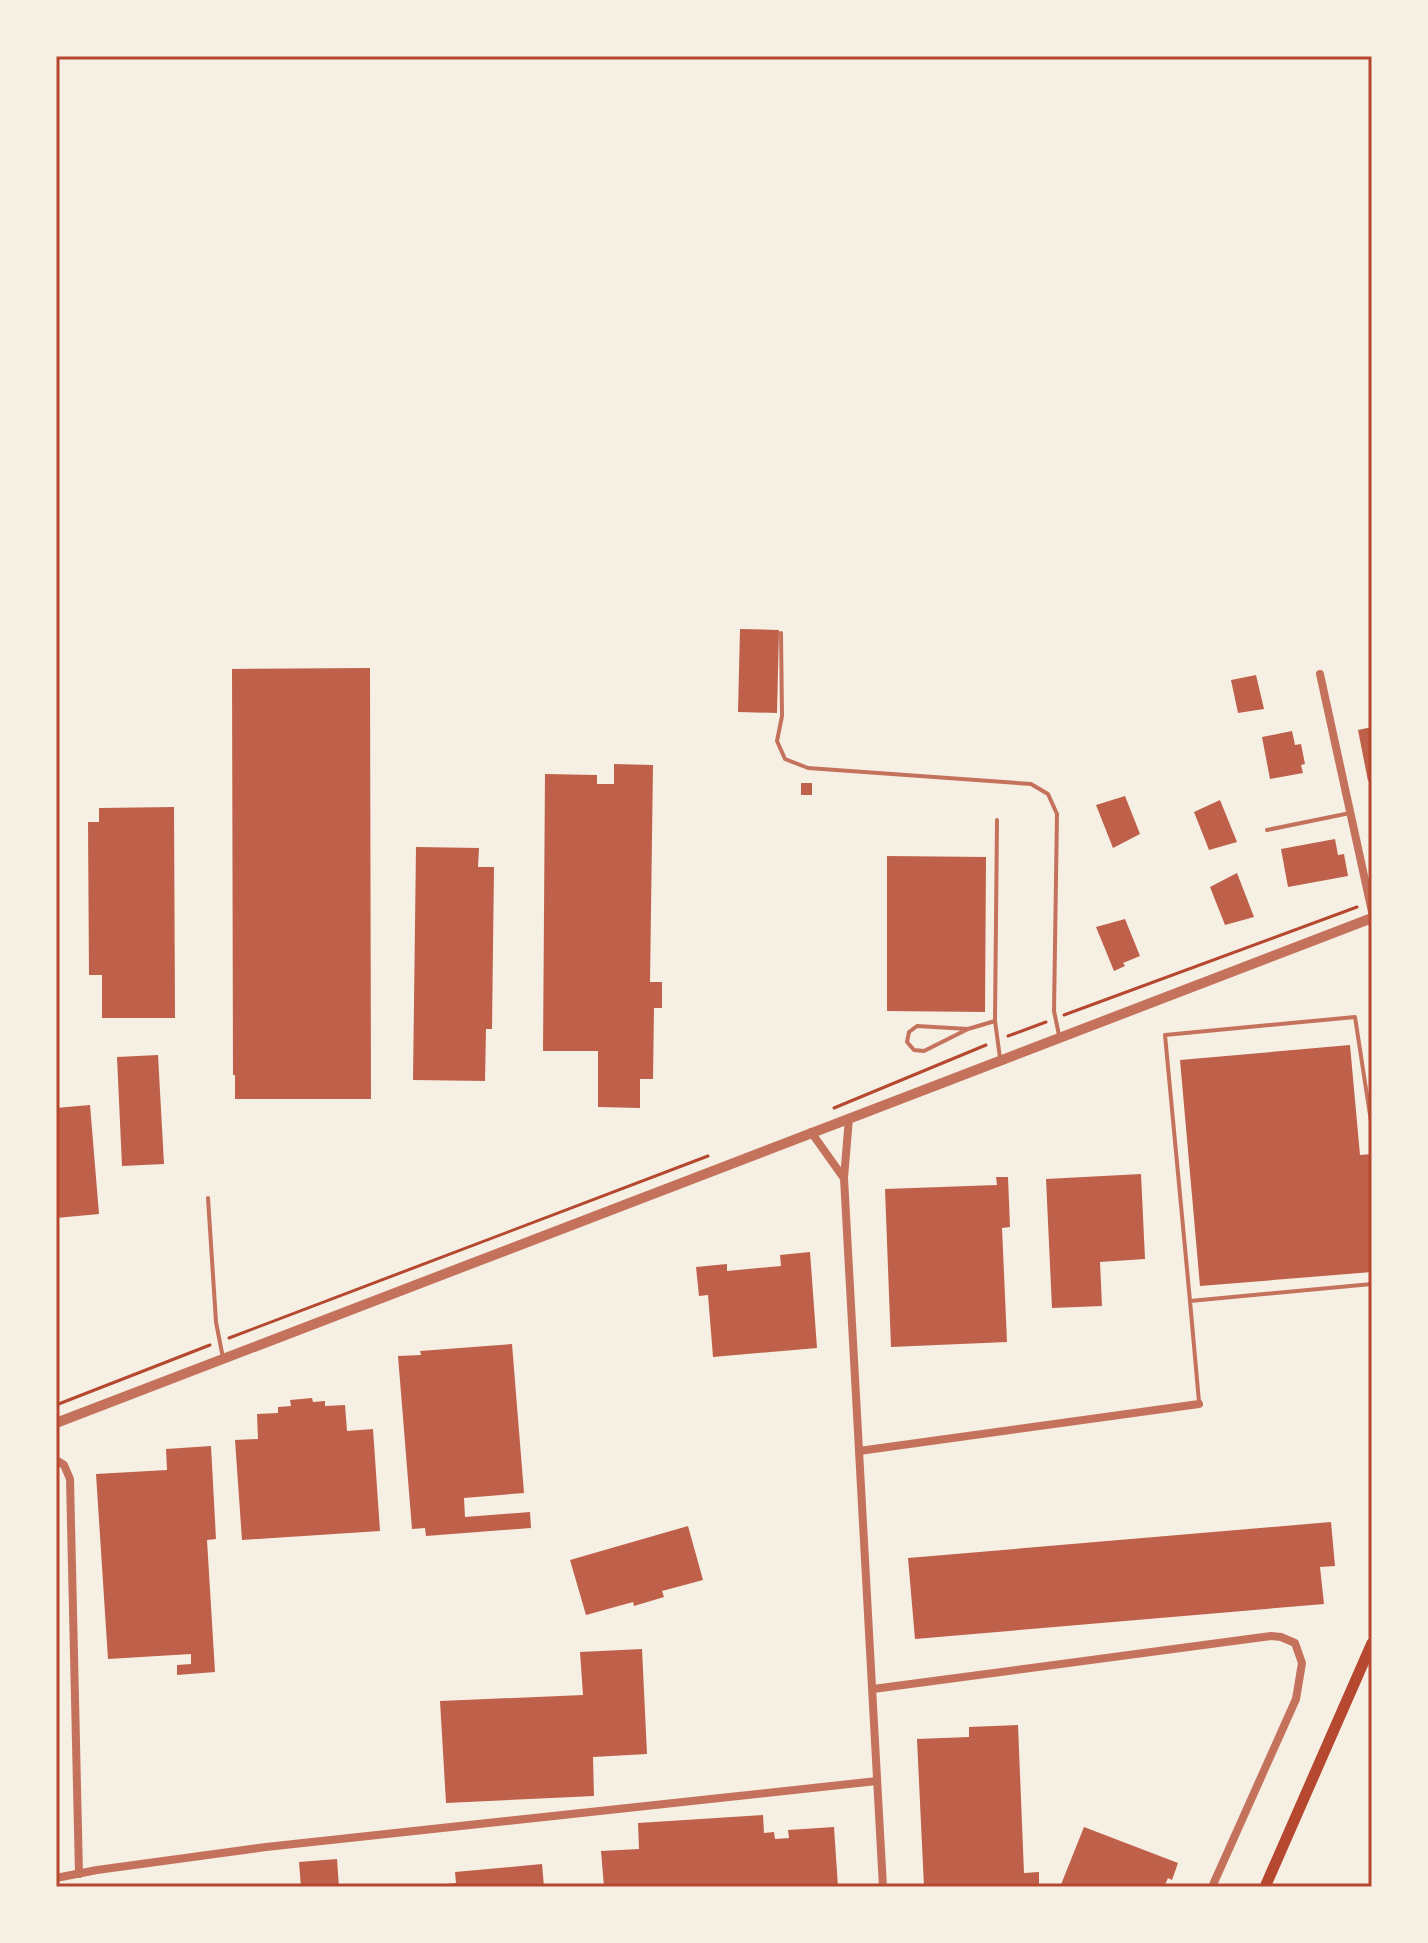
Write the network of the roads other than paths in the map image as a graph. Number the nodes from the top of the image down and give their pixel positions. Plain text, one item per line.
1 (781, 633) dead end
2 (1320, 674) dead end
3 (1350, 813) junction
4 (997, 820) dead end
5 (1267, 830) dead end
6 (1371, 907) edge
7 (1372, 918) edge
8 (995, 1021) junction
9 (968, 1029) junction
10 (1059, 1038) junction
11 (1000, 1060) junction
12 (849, 1118) junction
13 (1372, 1128) edge
14 (811, 1132) junction
15 (844, 1178) junction
16 (208, 1198) dead end
17 (1372, 1284) edge
18 (1190, 1301) junction
19 (223, 1358) junction
20 (1199, 1404) joint
21 (56, 1423) edge
22 (859, 1451) junction
23 (56, 1460) edge
24 (1372, 1643) edge
25 (873, 1689) junction
26 (877, 1781) junction
27 (79, 1874) junction
28 (56, 1878) edge
29 (883, 1887) edge
30 (1212, 1887) edge
31 (1265, 1887) edge

1 - 10 lane
2 - 3 street
3 - 5 lane
3 - 6 street
4 - 8 lane
7 - 10 street
8 - 9 lane
8 - 11 lane
9 - 9 lane
10 - 11 street
11 - 12 street
12 - 14 street
12 - 15 street
13 - 18 lane
14 - 15 street
14 - 19 street
15 - 22 street
16 - 19 lane
17 - 18 lane
18 - 20 lane
19 - 21 street
20 - 22 street
22 - 25 street
23 - 27 street
24 - 31 main road
25 - 26 street
25 - 30 street
26 - 27 street
26 - 29 street
27 - 28 street

